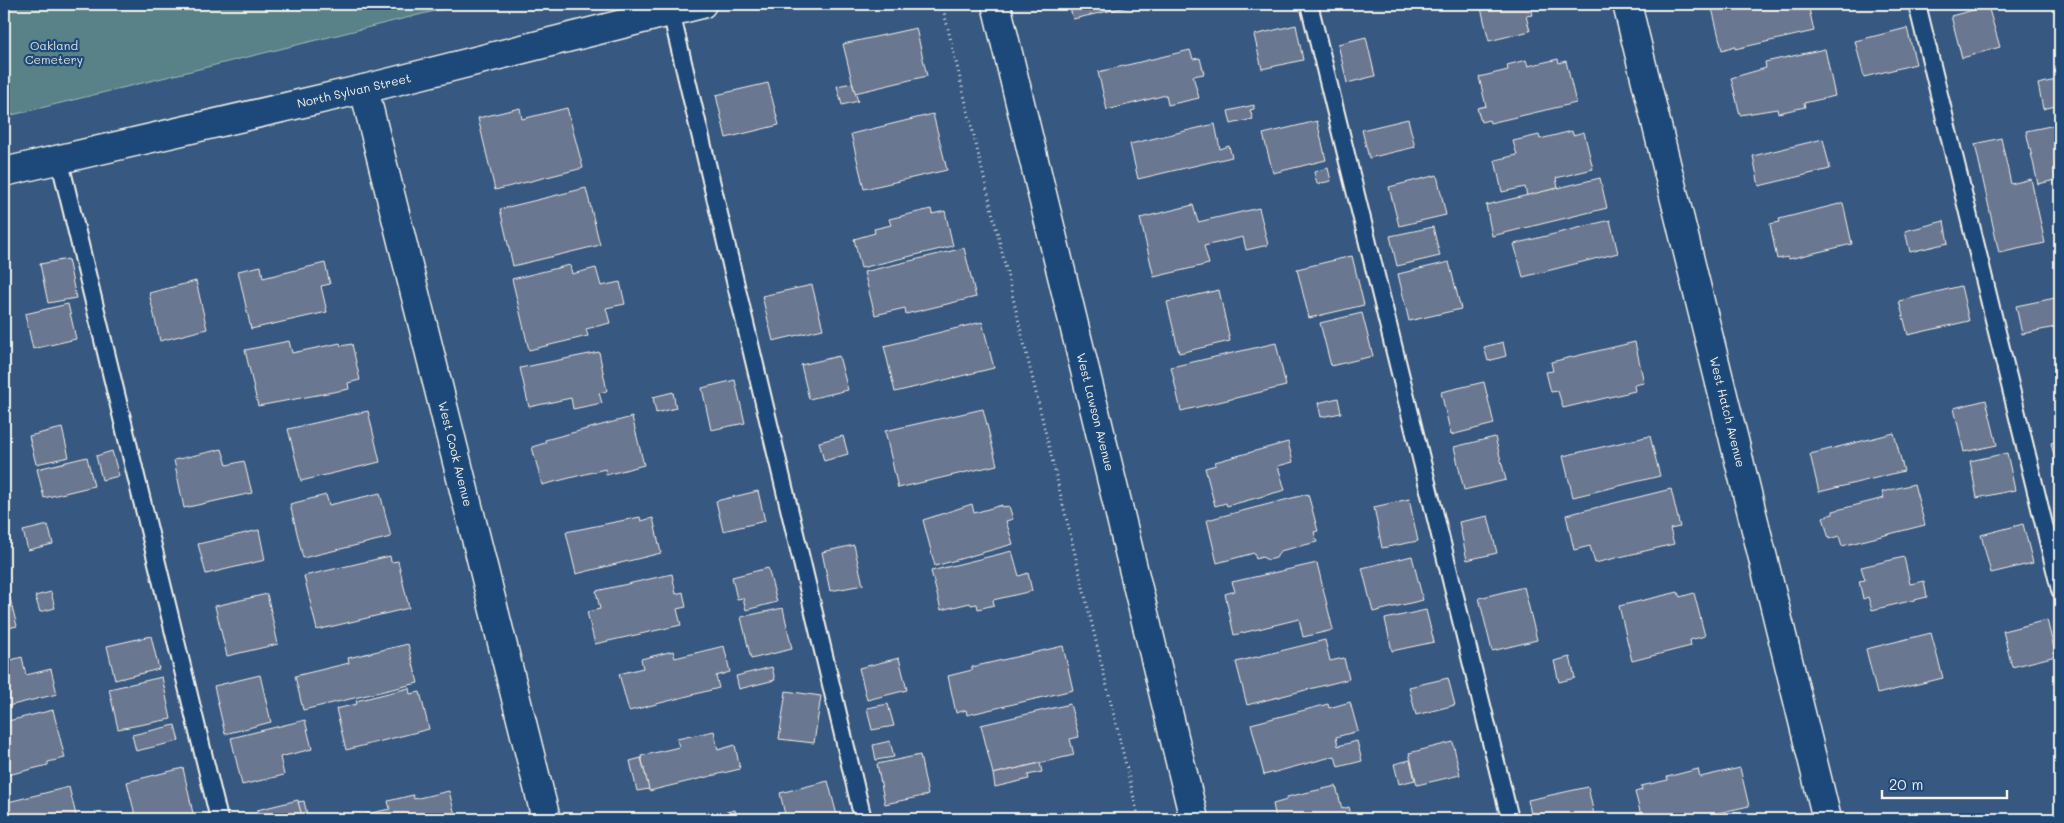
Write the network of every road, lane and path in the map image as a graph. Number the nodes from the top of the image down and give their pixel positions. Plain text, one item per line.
1 (702, 4) edge
2 (942, 4) edge
3 (996, 4) edge
4 (1309, 4) edge
5 (1627, 4) edge
6 (1917, 4) edge
7 (671, 12) junction
8 (364, 90) junction
9 (59, 158) junction
10 (4, 172) edge
11 (2060, 590) edge
12 (219, 819) edge
13 (546, 819) edge
14 (862, 819) edge
15 (1139, 819) edge
16 (1194, 819) edge
17 (1510, 819) edge
18 (1826, 819) edge

1 - 7 street, North Sylvan Street
2 - 15 path
3 - 16 street, West Lawson Avenue
4 - 17 lane
5 - 18 street, West Hatch Avenue
6 - 11 lane
7 - 8 street, North Sylvan Street
7 - 14 lane
8 - 9 street, North Sylvan Street
8 - 13 street, West Cook Avenue
9 - 10 street, North Sylvan Street
9 - 12 lane

